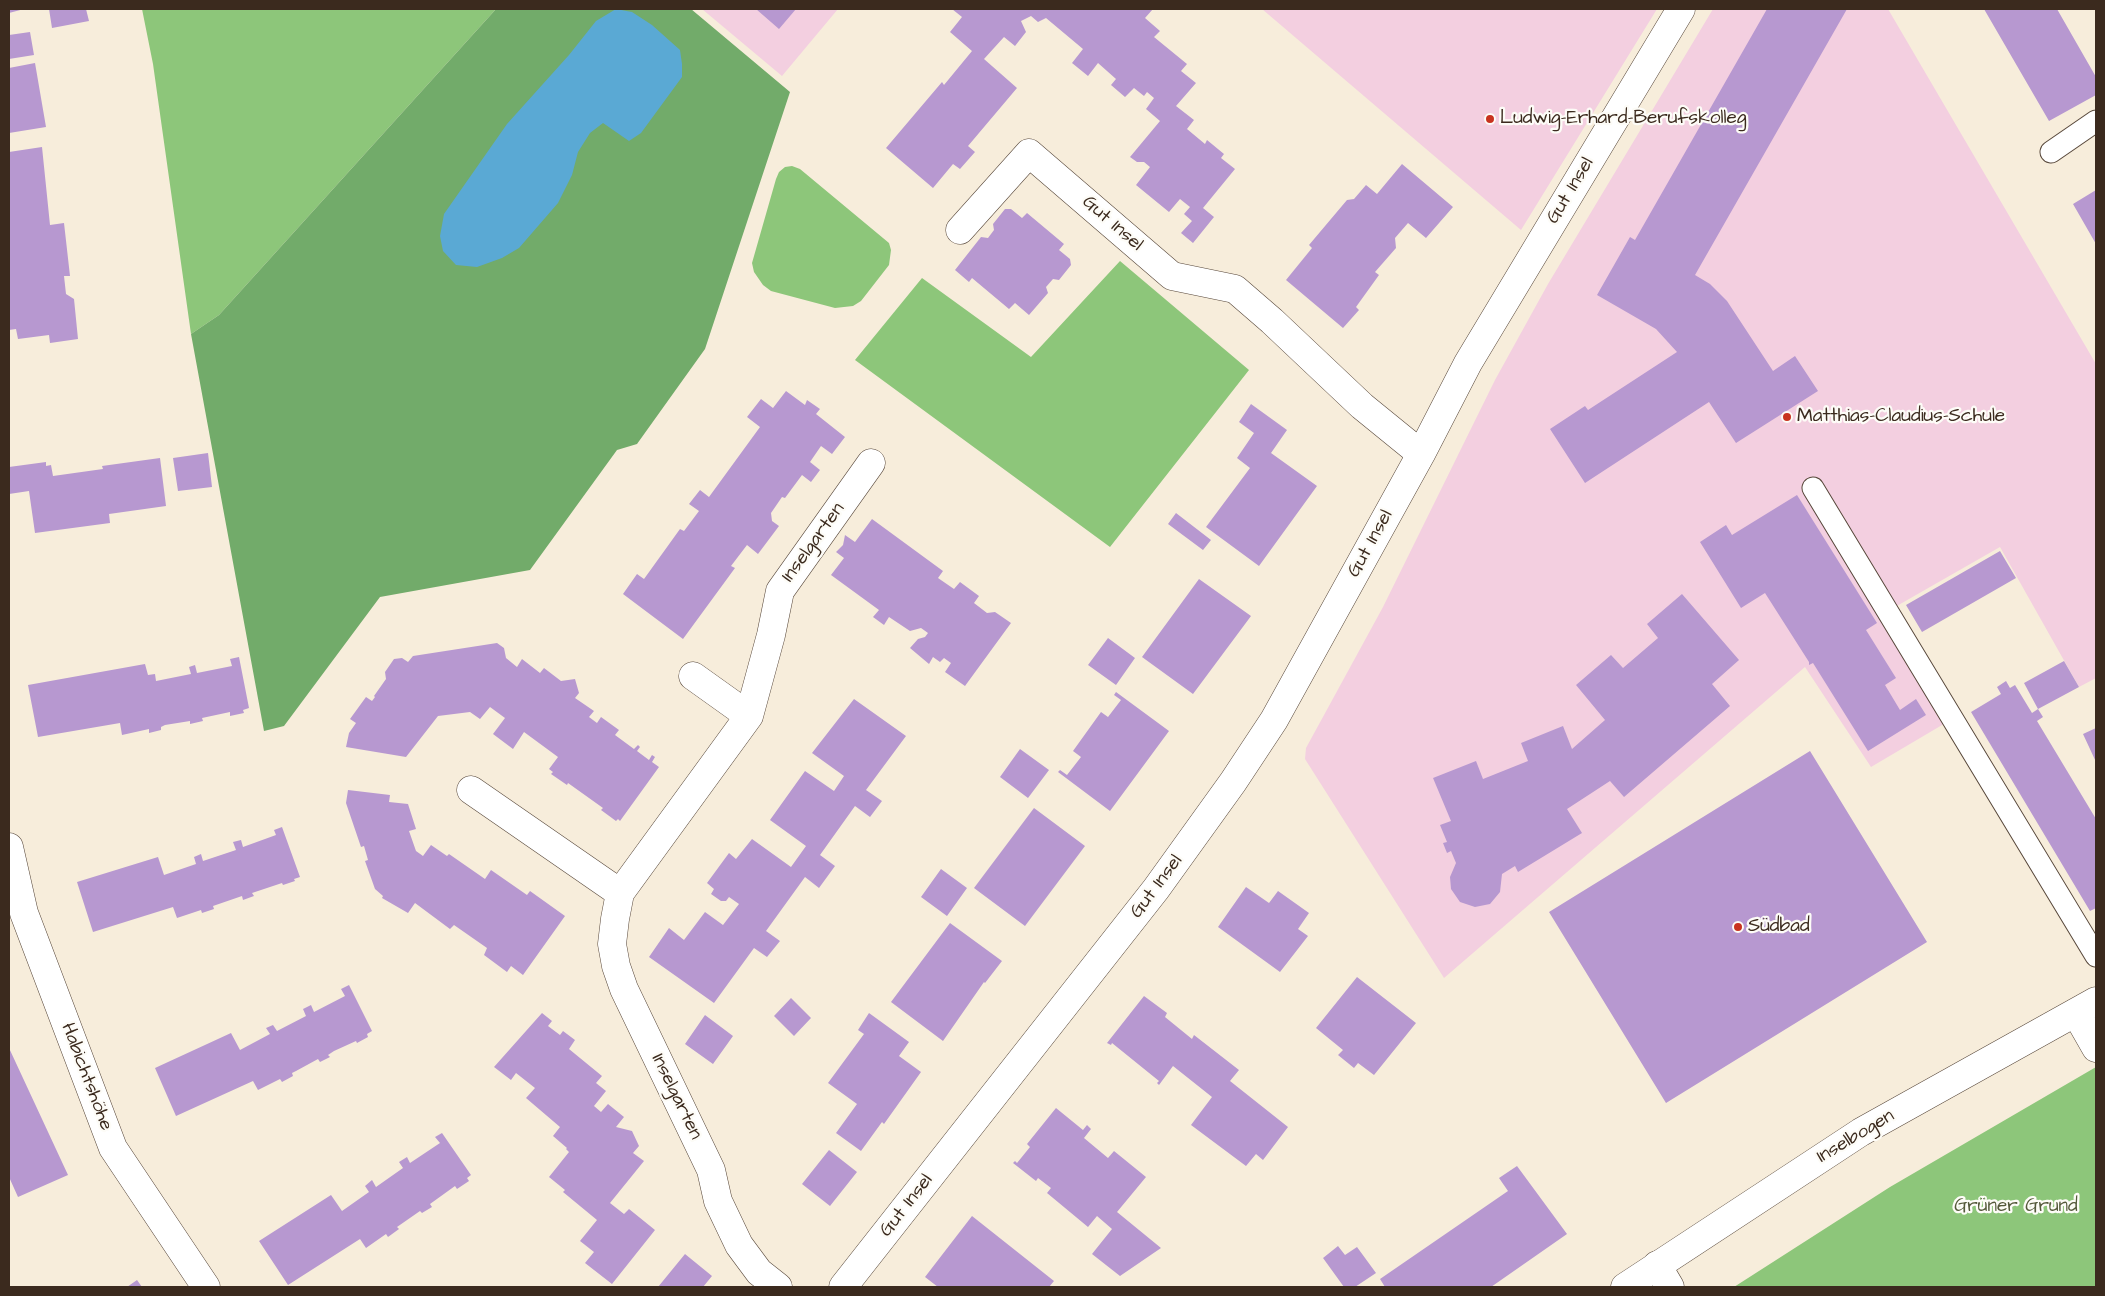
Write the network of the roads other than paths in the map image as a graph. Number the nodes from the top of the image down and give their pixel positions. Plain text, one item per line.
1 (1681, 9) edge
2 (2096, 121) edge
3 (2051, 152) dead end
4 (960, 230) dead end
5 (1421, 454) junction
6 (872, 463) dead end
7 (1813, 488) dead end
8 (693, 676) dead end
9 (749, 716) junction
10 (471, 790) dead end
11 (9, 847) edge
12 (620, 893) junction
13 (2096, 956) edge
14 (2086, 1007) edge
15 (2096, 1048) edge
16 (1664, 1276) edge
17 (206, 1287) edge
18 (778, 1287) edge
19 (843, 1287) edge
20 (1625, 1287) edge

1 - 5 street, Gut Insel
2 - 3 lane
4 - 5 street, Gut Insel
5 - 19 street, Gut Insel
6 - 9 street, Inselgarten
7 - 13 lane
8 - 9 street
9 - 12 street, Inselgarten
10 - 12 street
11 - 17 street, Habichtshöhe
12 - 18 street, Inselgarten
14 - 15 street
14 - 16 street, Inselbogen
16 - 20 street, Inselbogen

